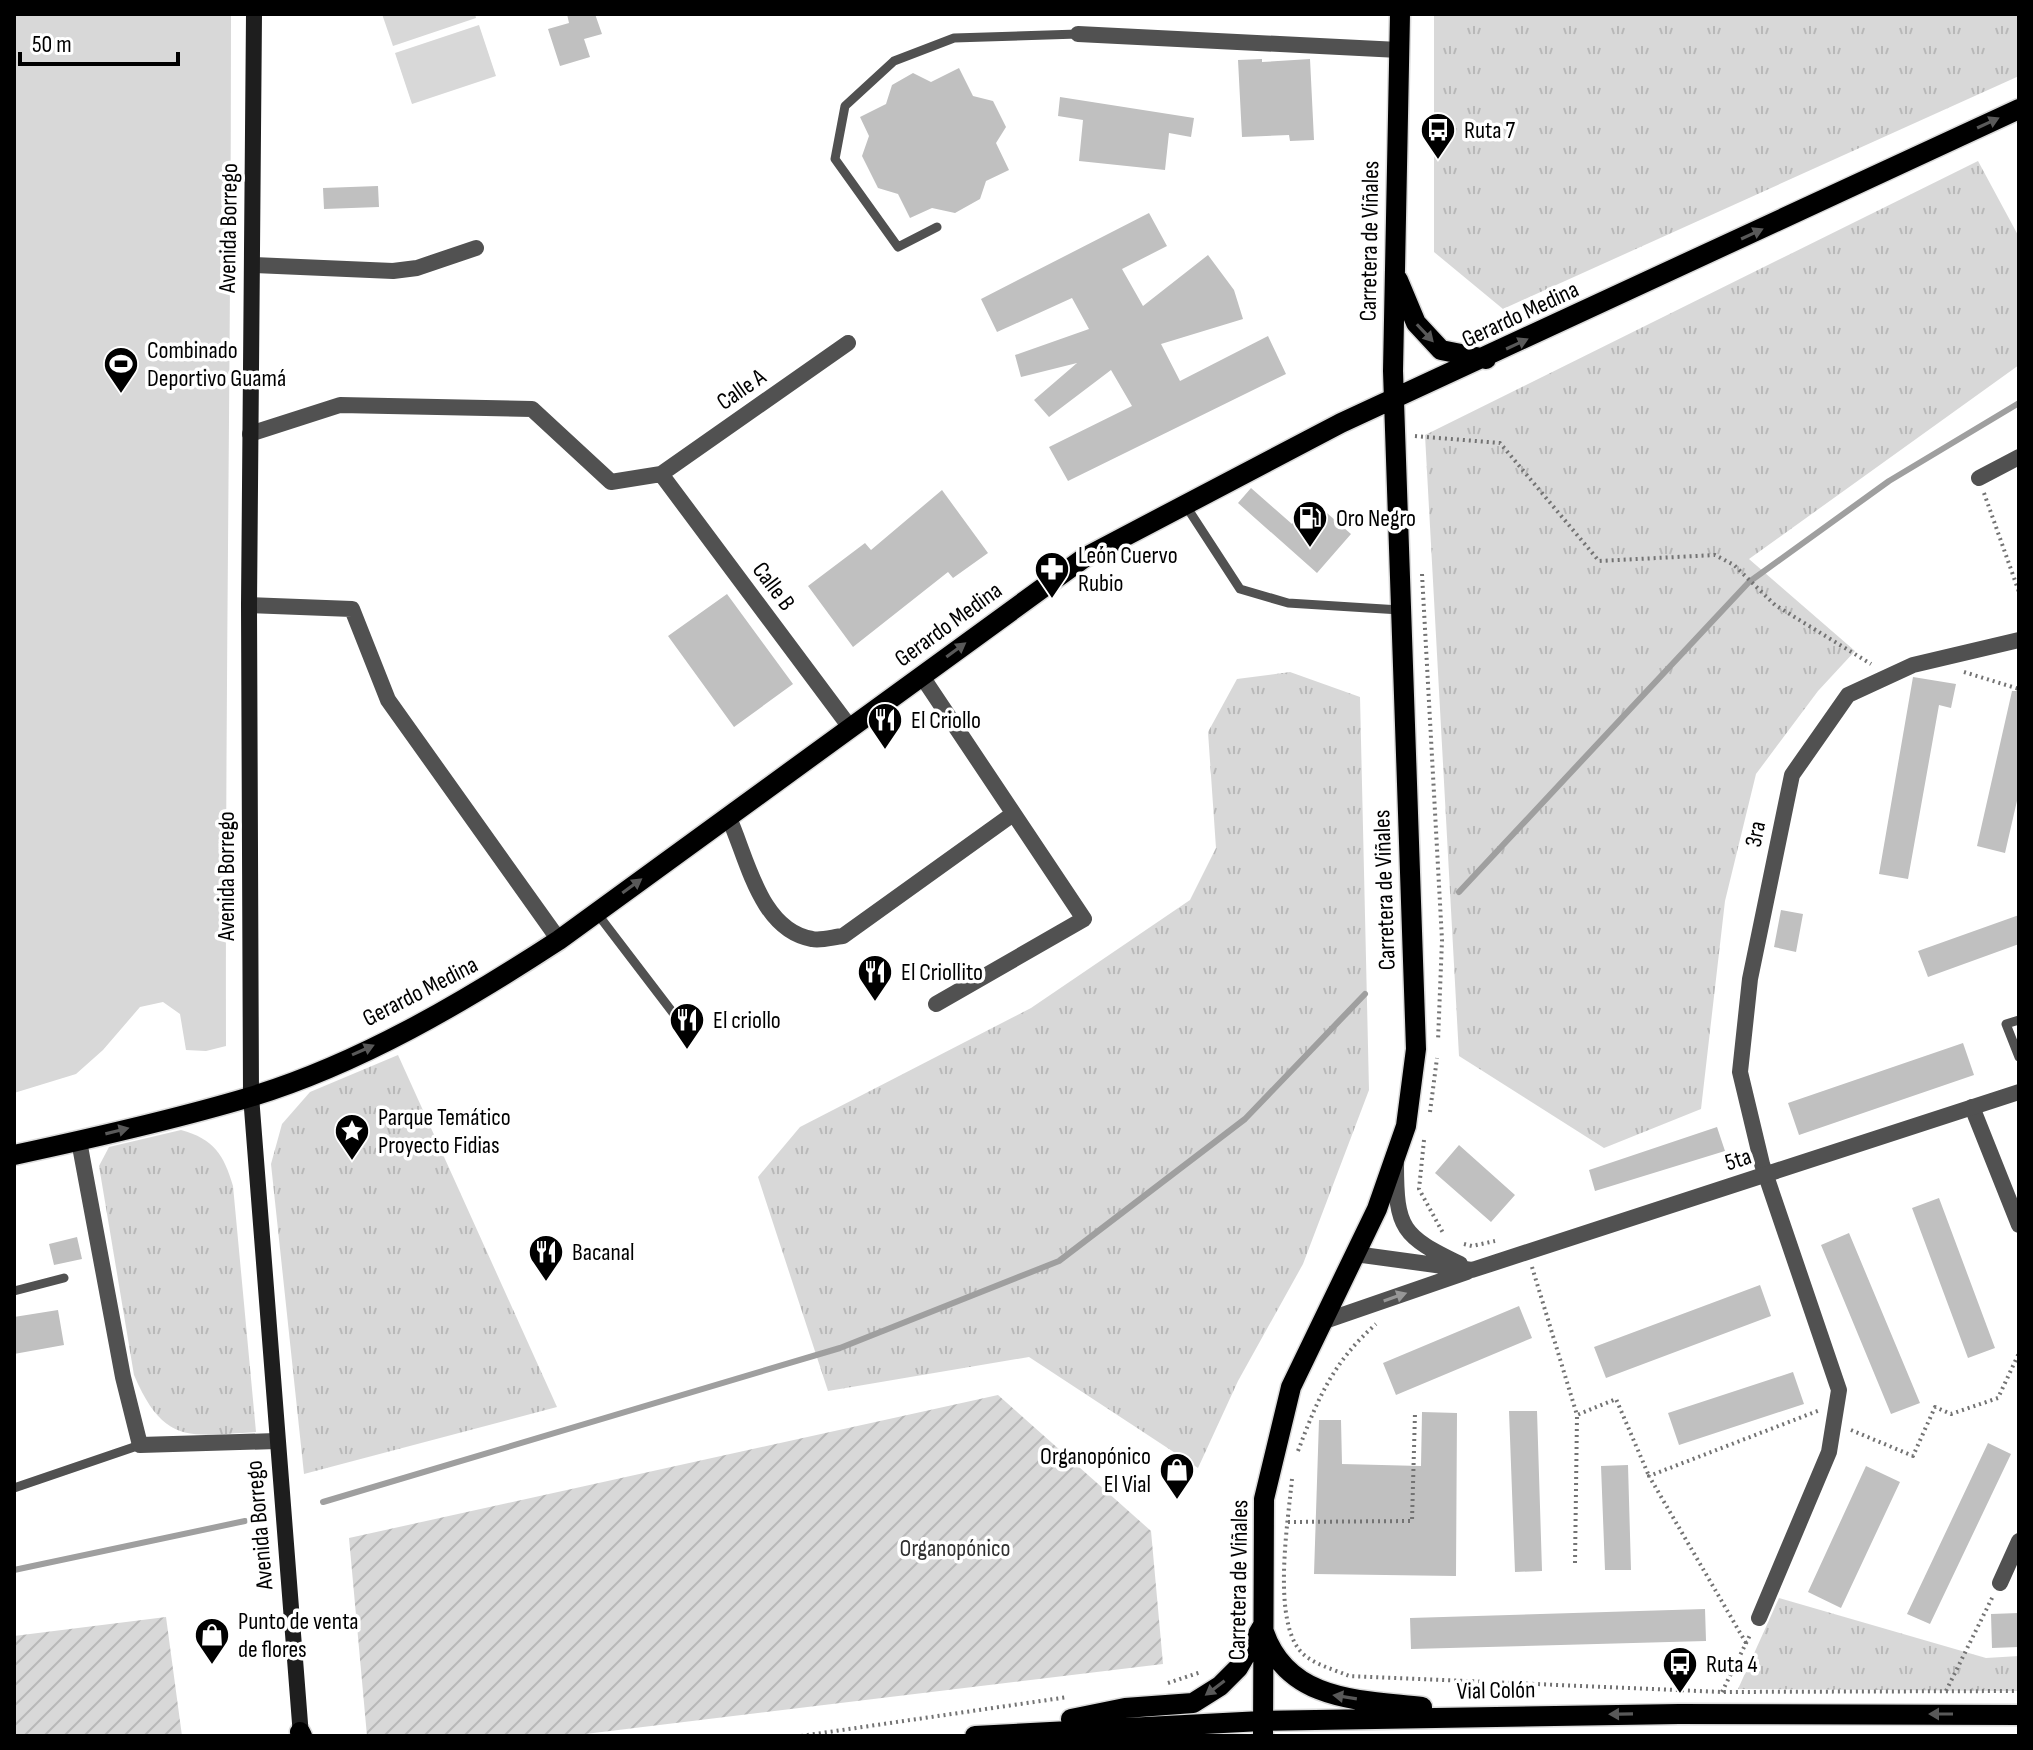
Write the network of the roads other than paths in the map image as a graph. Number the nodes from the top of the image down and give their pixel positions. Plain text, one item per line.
1 (254, 14) edge
2 (1400, 14) edge
3 (1078, 34) joint
4 (1399, 50) junction
5 (2019, 109) edge
6 (937, 227) dead end
7 (476, 248) dead end
8 (252, 265) junction
9 (1395, 272) junction
10 (848, 343) dead end
11 (1486, 359) junction
12 (1395, 400) junction
13 (250, 434) junction
14 (2019, 457) edge
15 (661, 474) junction
16 (1979, 478) road end
17 (1184, 503) junction
18 (249, 605) junction
19 (1400, 610) junction
20 (2019, 640) edge
21 (921, 675) junction
22 (849, 726) junction
23 (1013, 814) junction
24 (728, 816) junction
25 (596, 912) junction
26 (559, 940) junction
27 (936, 1004) dead end
28 (2019, 1020) edge
29 (680, 1022) dead end
30 (2019, 1057) edge
31 (2019, 1092) edge
32 (251, 1096) junction
33 (1972, 1107) junction
34 (79, 1141) junction
35 (14, 1155) edge
36 (1396, 1155) junction
37 (1766, 1175) junction
38 (2019, 1225) edge
39 (1355, 1254) junction
40 (1472, 1270) junction
41 (64, 1278) dead end
42 (14, 1291) edge
43 (1322, 1322) junction
44 (276, 1441) junction
45 (140, 1445) junction
46 (14, 1488) edge
47 (2019, 1541) edge
48 (2000, 1583) road end
49 (1759, 1618) road end
50 (1262, 1627) junction
51 (1562, 1715) junction
52 (2019, 1715) edge
53 (1262, 1728) edge
54 (1005, 1733) junction
55 (301, 1735) edge
56 (975, 1736) edge

1 - 8 main road, Avenida Borrego
2 - 4 main road, Carretera de Viñales
3 - 4 street
3 - 6 lane
4 - 9 main road, Carretera de Viñales
11 -> 5 main road, Gerardo Medina
7 - 8 street
8 - 13 main road, Avenida Borrego
9 -> 11 main road
9 - 12 main road, Carretera de Viñales
10 - 15 street, Calle A
11 - 12 main road, Gerardo Medina
12 - 17 main road, Gerardo Medina
12 - 19 main road, Carretera de Viñales
13 - 15 street
13 - 18 main road, Avenida Borrego
14 - 16 street
15 - 22 street, Calle B
17 - 19 lane
21 -> 17 main road, Gerardo Medina
18 - 26 street
18 - 32 main road, Avenida Borrego
19 - 36 main road, Carretera de Viñales
20 - 37 street, 3ra
21 - 22 main road, Gerardo Medina
21 - 23 street
22 - 24 main road, Gerardo Medina
23 - 24 street
23 - 27 street
25 -> 24 main road, Gerardo Medina
25 - 26 main road, Gerardo Medina
25 - 29 lane
32 -> 26 main road, Gerardo Medina
28 - 30 lane
31 - 33 street, 5ta
34 -> 32 main road, Gerardo Medina
32 - 44 main road, Avenida Borrego
33 - 37 street, 5ta
33 - 38 street
34 - 35 main road, Gerardo Medina
34 - 45 street
36 - 39 main road, Carretera de Viñales
36 - 40 street
37 - 40 street, 5ta
37 - 49 street, 3ra
39 - 40 street, 5ta
39 - 43 main road, Carretera de Viñales
43 -> 40 street, 5ta
41 - 42 lane
43 - 50 main road, Carretera de Viñales
44 - 45 street
44 - 55 main road, Avenida Borrego
45 - 46 lane
47 - 48 street
51 -> 50 main road
50 - 53 main road, Carretera de Viñales
50 -> 54 main road
52 -> 51 main road, Vial Colón
51 - 53 main road, Vial Colón
53 - 54 main road, Vial Colón
54 - 56 main road, Vial Colón

